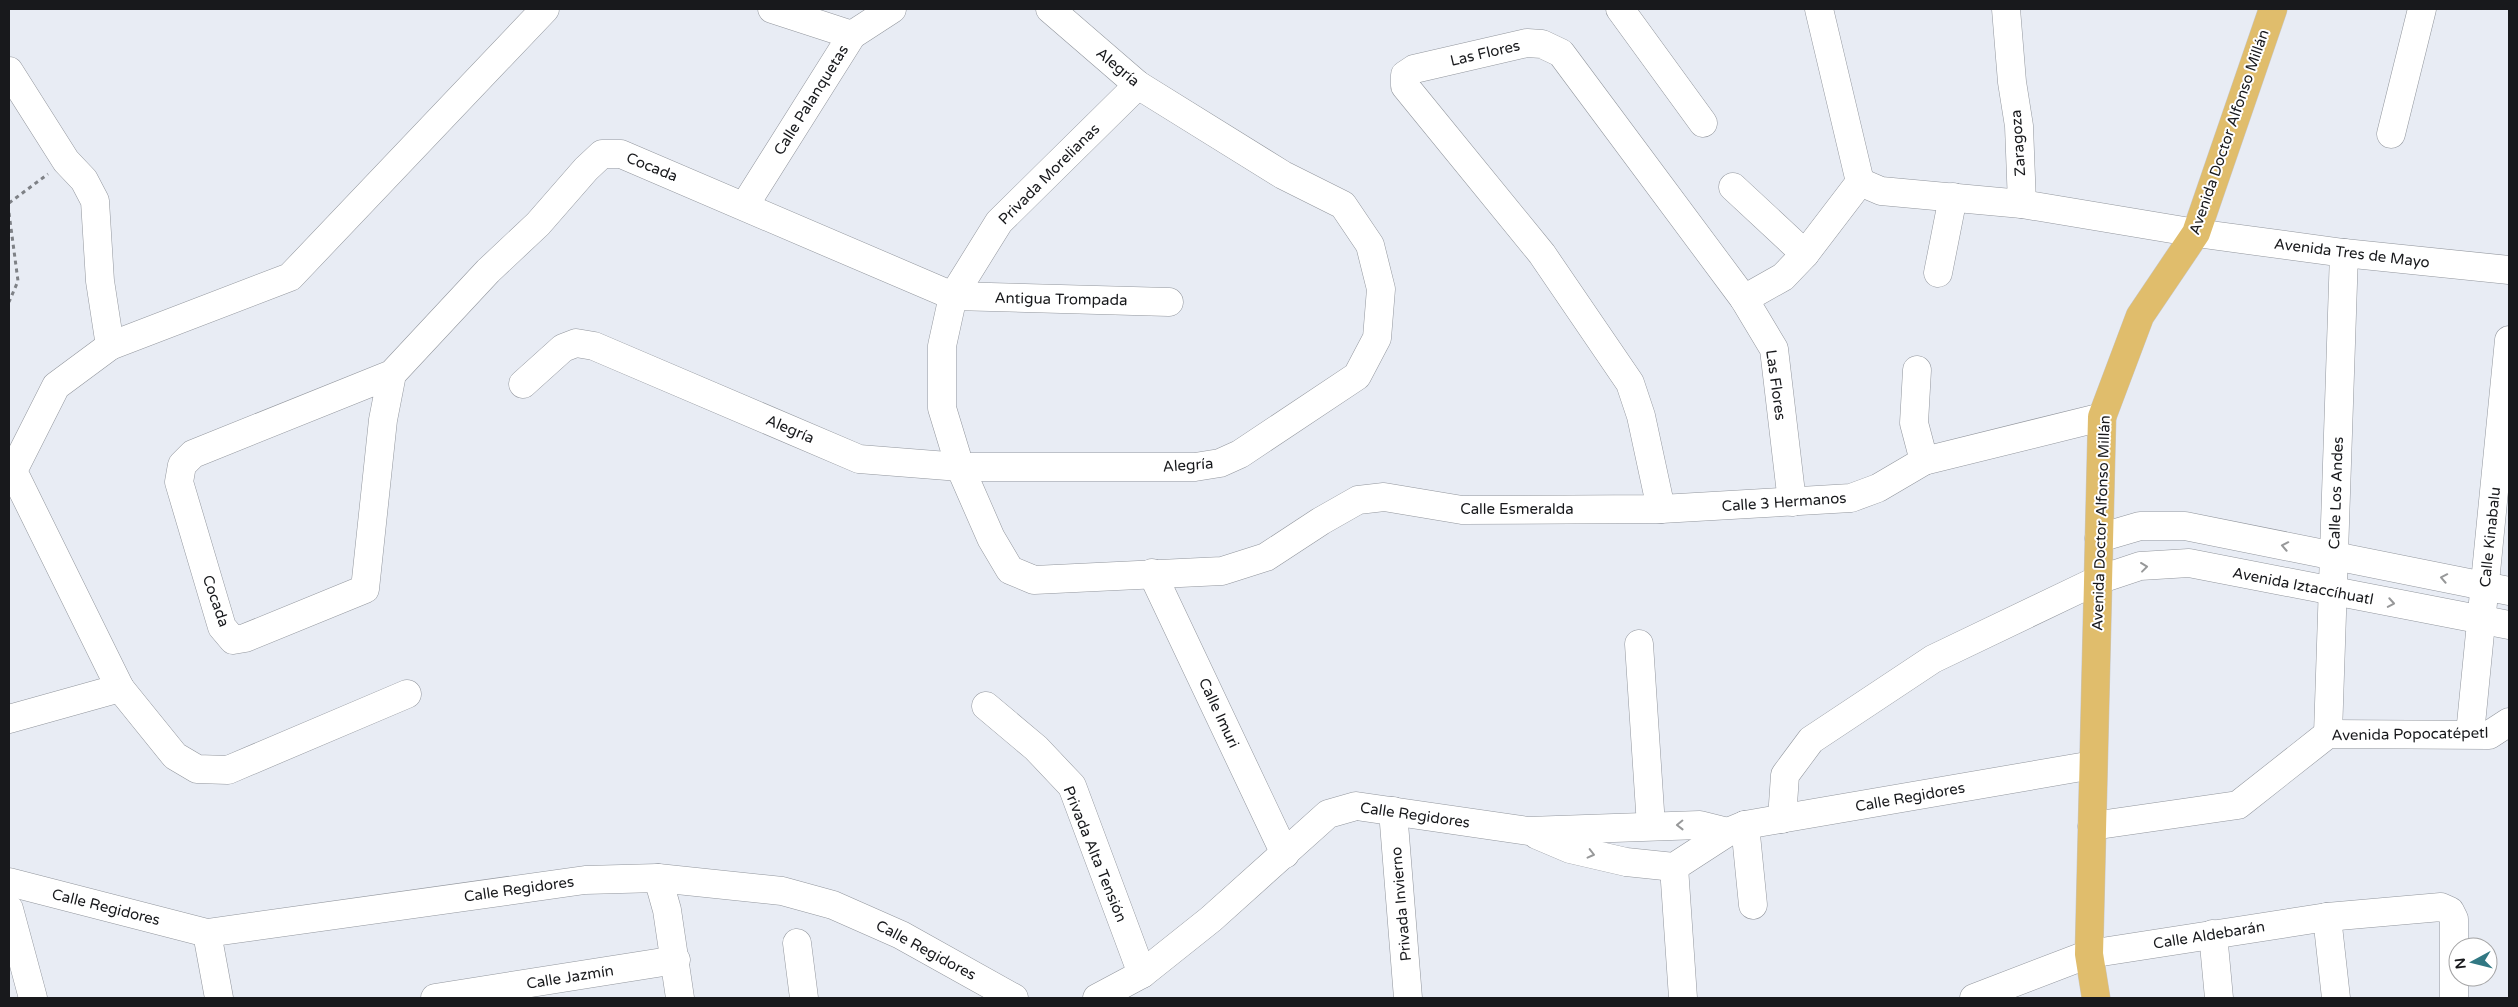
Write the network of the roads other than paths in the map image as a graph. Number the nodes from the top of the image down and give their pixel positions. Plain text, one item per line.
1 (545, 9) edge
2 (772, 9) edge
3 (892, 9) edge
4 (1050, 9) edge
5 (1620, 9) edge
6 (1819, 9) edge
7 (2006, 9) edge
8 (2273, 9) edge
9 (2422, 9) edge
10 (852, 35) junction
11 (9, 71) edge
12 (1138, 85) junction
13 (1703, 123) dead end
14 (2391, 134) dead end
15 (1860, 182) junction
16 (1733, 187) dead end
17 (1953, 198) junction
18 (2022, 204) junction
19 (745, 206) junction
20 (2196, 233) junction
21 (2344, 253) junction
22 (1806, 254) junction
23 (2509, 270) edge
24 (1938, 273) dead end
25 (953, 296) junction
26 (1744, 298) junction
27 (1169, 302) dead end
28 (2509, 340) edge
29 (110, 346) junction
30 (1917, 370) dead end
31 (392, 374) junction
32 (523, 384) dead end
33 (2102, 417) junction
34 (1924, 461) junction
35 (960, 467) junction
36 (1792, 502) junction
37 (1661, 509) junction
38 (2099, 538) junction
39 (2334, 556) junction
40 (1152, 573) junction
41 (2098, 580) junction
42 (2497, 589) edge
43 (2333, 592) junction
44 (2482, 619) junction
45 (2509, 625) edge
46 (1639, 644) dead end
47 (120, 688) junction
48 (407, 694) dead end
49 (986, 706) dead end
50 (9, 719) edge
51 (2509, 722) edge
52 (2328, 734) junction
53 (2470, 734) junction
54 (2093, 765) junction
55 (1393, 811) junction
56 (1782, 819) junction
57 (1651, 826) junction
58 (2092, 826) junction
59 (1736, 828) junction
60 (1528, 831) junction
61 (1285, 854) junction
62 (1674, 867) junction
63 (658, 878) junction
64 (9, 882) edge
65 (1753, 905) dead end
66 (9, 908) edge
67 (2327, 917) junction
68 (208, 933) junction
69 (2213, 934) junction
70 (797, 943) dead end
71 (2089, 954) junction
72 (676, 960) junction
73 (1142, 974) junction
74 (32, 998) edge
75 (219, 998) edge
76 (435, 998) edge
77 (680, 998) edge
78 (804, 998) edge
79 (1014, 998) edge
80 (1097, 998) edge
81 (1408, 998) edge
82 (1683, 998) edge
83 (1974, 998) edge
84 (2096, 998) edge
85 (2219, 998) edge
86 (2336, 998) edge
87 (2454, 998) edge

1 - 29 street
2 - 10 street
3 - 10 street, Calle Palanquetas
4 - 12 street, Alegría
5 - 13 street
6 - 15 street
7 - 18 street, Zaragoza
8 - 20 main road, Avenida Doctor Alfonso Millán
9 - 14 street
10 - 19 street, Calle Palanquetas
11 - 29 street
12 - 25 street, Privada Morelianas
12 - 35 street, Alegría
15 - 17 street, Avenida Tres de Mayo
15 - 22 street
16 - 22 street
17 - 18 street, Avenida Tres de Mayo
17 - 24 street
18 - 20 street, Avenida Tres de Mayo
19 - 25 street, Cocada
19 - 31 street, Cocada
20 - 21 street, Avenida Tres de Mayo
20 - 33 main road, Avenida Doctor Alfonso Millán
21 - 23 street, Avenida Tres de Mayo
21 - 39 street, Calle Los Andes
22 - 26 street
25 - 27 street, Antigua Trompada
25 - 35 street, Privada Morelianas
26 - 36 street, Las Flores
26 - 37 street, Las Flores
28 - 42 street, Calle Kinabalu
29 - 47 street
30 - 34 street
31 - 31 street, Cocada
32 - 35 street, Alegría
33 - 34 street, Calle 3 Hermanos
33 - 38 main road, Avenida Doctor Alfonso Millán
34 - 36 street, Calle 3 Hermanos
35 - 40 street, Calle Esmeralda
36 - 37 street, Calle 3 Hermanos
37 - 40 street, Calle Esmeralda
39 -> 38 street
38 - 41 main road, Avenida Doctor Alfonso Millán
42 -> 39 street
39 - 43 street, Calle Los Andes
40 - 61 street, Calle Imuri
41 -> 43 street, Avenida Iztaccíhuatl
41 - 54 main road, Avenida Doctor Alfonso Millán
41 - 56 street, Avenida Iztaccíhuatl
42 - 44 street, Calle Kinabalu
43 -> 44 street, Avenida Iztaccíhuatl
43 - 52 street, Calle Los Andes
44 - 45 street, Avenida Iztaccíhuatl
44 - 53 street, Calle Kinabalu
46 - 57 street
47 - 48 street
47 - 50 street
49 - 73 street, Privada Alta Tensión
51 - 53 street, Avenida Popocatépetl
52 - 53 street, Avenida Popocatépetl
52 - 58 street, Avenida Popocatépetl
54 - 56 street, Calle Regidores
54 - 58 main road, Avenida Doctor Alfonso Millán
55 - 60 street, Calle Regidores
55 - 61 street, Calle Regidores
55 - 81 street, Privada Invierno
56 - 59 street, Calle Regidores
59 -> 57 street, Calle Regidores
57 - 60 street, Calle Regidores
58 - 71 main road, Avenida Doctor Alfonso Millán
59 - 62 street, Calle Regidores
59 - 65 street
60 -> 62 street, Calle Regidores
61 - 73 street, Calle Regidores
62 - 82 street
63 - 68 street, Calle Regidores
63 - 72 street
63 - 79 street, Calle Regidores
64 - 68 street, Calle Regidores
66 - 74 street
67 - 69 street, Calle Aldebarán
67 - 86 street
67 - 87 street, Calle Aldebarán
68 - 75 street
69 - 71 street, Calle Aldebarán
69 - 85 street
70 - 78 street
71 - 83 street, Calle Aldebarán
71 - 84 main road, Avenida Doctor Alfonso Millán
72 - 76 street, Calle Jazmín
72 - 77 street
73 - 80 street, Calle Regidores

